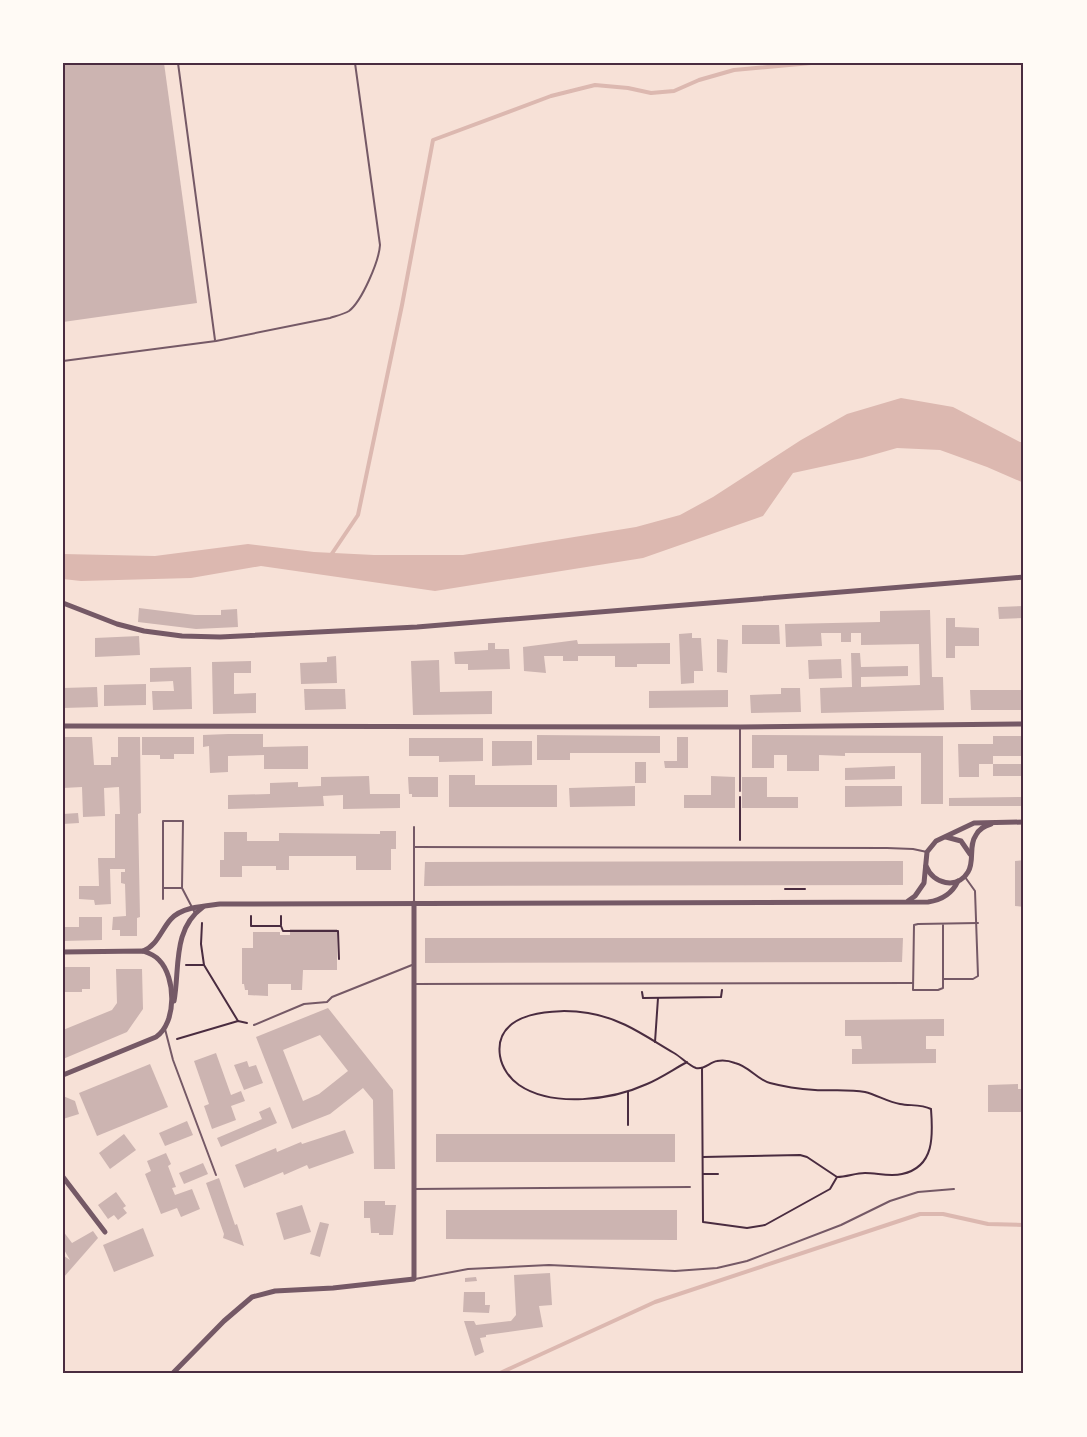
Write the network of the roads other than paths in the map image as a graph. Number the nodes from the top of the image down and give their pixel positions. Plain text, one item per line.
1 (178, 63) edge
2 (355, 63) edge
3 (216, 341) junction
4 (63, 362) edge
5 (1024, 577) edge
6 (63, 603) edge
7 (1024, 724) edge
8 (63, 726) edge
9 (740, 727) junction
10 (740, 791) road end
11 (998, 822) junction
12 (1024, 822) edge
13 (414, 827) dead end
14 (944, 837) junction
15 (414, 847) junction
16 (927, 852) junction
17 (971, 859) junction
18 (925, 860) junction
19 (964, 876) junction
20 (958, 881) junction
21 (164, 888) junction
22 (182, 888) junction
23 (164, 899) dead end
24 (907, 902) junction
25 (414, 903) junction
26 (194, 911) junction
27 (978, 923) junction
28 (944, 924) junction
29 (143, 951) junction
30 (63, 952) edge
31 (414, 964) junction
32 (944, 979) junction
33 (913, 982) junction
34 (414, 984) junction
35 (172, 1009) junction
36 (254, 1025) road end
37 (165, 1029) junction
38 (63, 1075) edge
39 (216, 1175) dead end
40 (63, 1178) edge
41 (690, 1187) dead end
42 (414, 1189) junction
43 (954, 1189) dead end
44 (105, 1232) dead end
45 (414, 1279) junction
46 (172, 1374) edge

1 - 3 lane
2 - 3 lane
3 - 4 lane
5 - 6 street
7 - 9 street
8 - 9 street
9 - 10 lane
11 - 12 street
11 - 14 street
11 - 17 street
13 - 15 lane
14 - 16 street
14 - 17 street
15 - 16 lane
15 - 25 lane
16 - 18 street
17 - 19 street
18 - 20 street
18 - 24 street
19 - 20 street
19 - 27 lane
20 - 24 street
21 - 22 lane
21 - 22 lane
21 - 23 lane
22 - 26 lane
24 - 25 street
25 - 26 street
25 - 31 street
26 - 29 street
26 - 35 street
27 - 28 lane
27 - 32 lane
28 - 32 lane
28 - 33 lane
29 - 30 street
29 - 35 street
31 - 34 street
31 - 36 lane
32 - 33 lane
33 - 34 lane
34 - 42 street
35 - 37 street
37 - 38 street
37 - 39 lane
40 - 44 street
41 - 42 lane
42 - 45 street
43 - 45 lane
45 - 46 street

